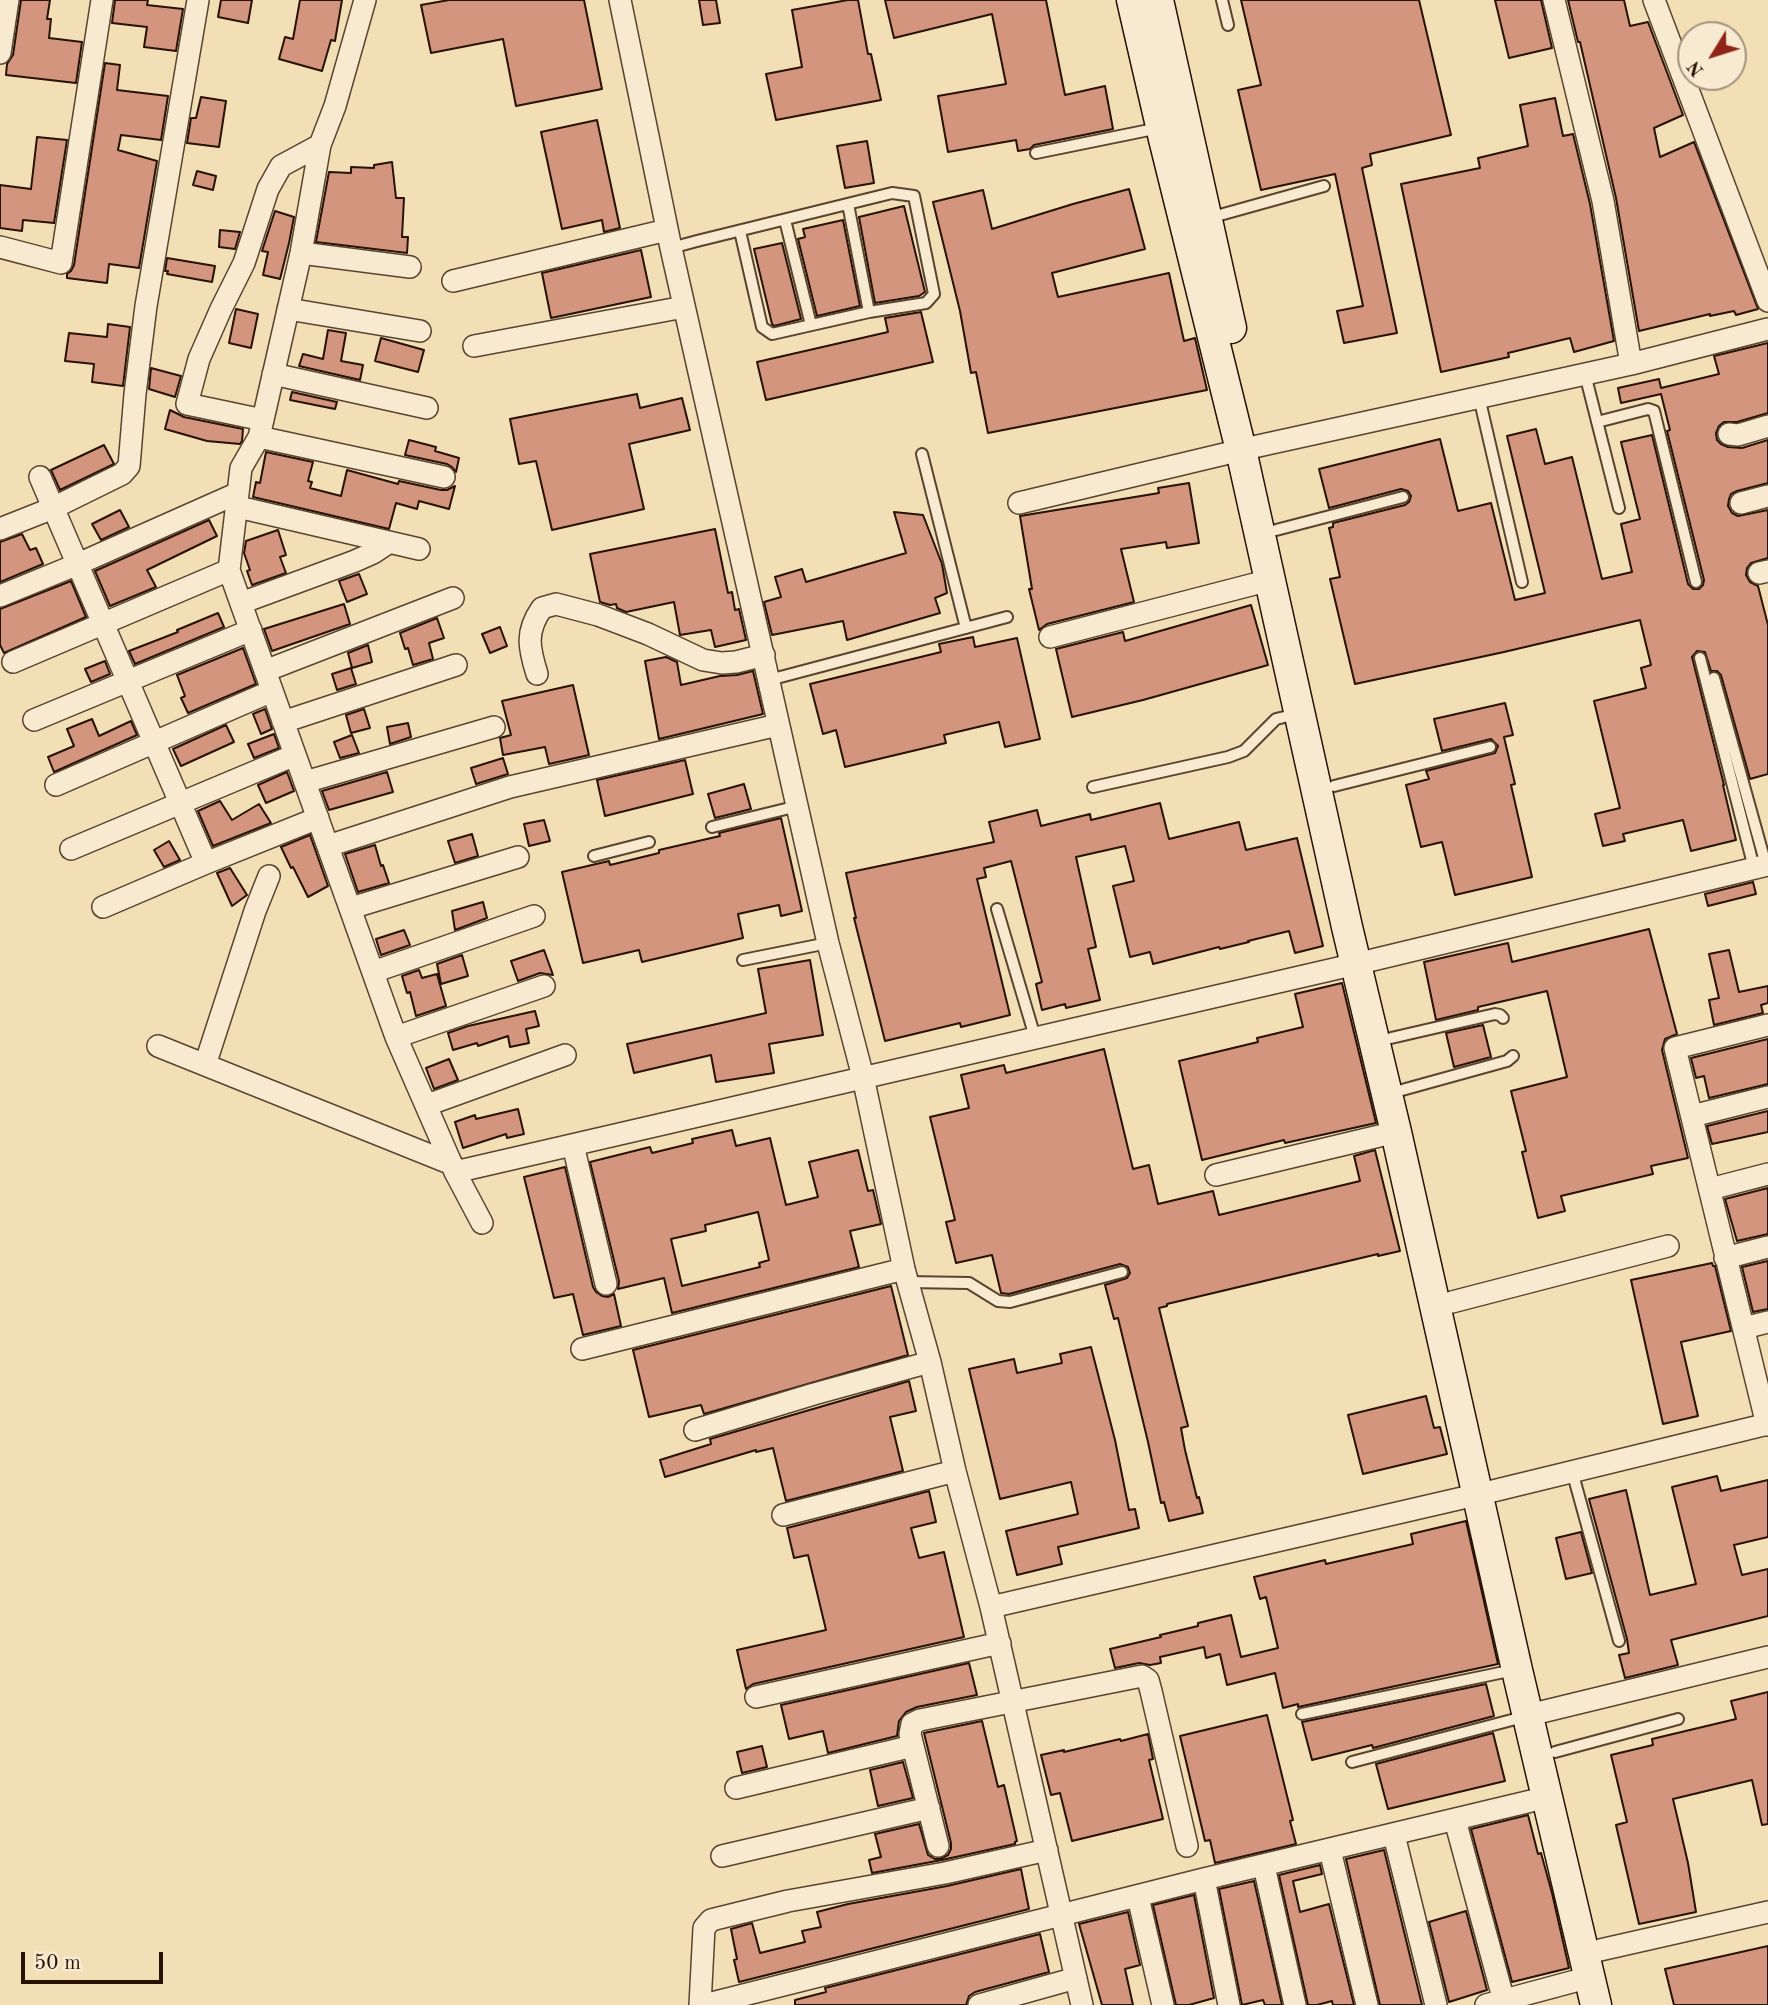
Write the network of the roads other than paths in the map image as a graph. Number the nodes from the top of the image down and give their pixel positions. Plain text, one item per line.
1 (8, 0) edge
2 (102, 0) edge
3 (198, 0) edge
4 (365, 0) edge
5 (620, 0) edge
6 (1132, 0) edge
7 (1158, 0) edge
8 (1222, 0) edge
9 (1554, 0) edge
10 (1654, 0) edge
11 (1228, 25) dead end
12 (0, 53) edge
13 (1162, 127) junction
14 (320, 145) junction
15 (1036, 153) dead end
16 (1324, 186) dead end
17 (848, 204) junction
18 (785, 219) junction
19 (1207, 219) junction
20 (740, 231) junction
21 (669, 239) junction
22 (0, 247) edge
23 (301, 253) junction
24 (410, 267) dead end
25 (453, 281) dead end
26 (1768, 301) edge
27 (684, 307) junction
28 (288, 309) junction
29 (869, 312) junction
30 (811, 325) junction
31 (1221, 327) junction
32 (1768, 329) edge
33 (420, 331) dead end
34 (474, 346) dead end
35 (1631, 364) junction
36 (273, 374) junction
37 (1585, 374) junction
38 (1479, 397) junction
39 (427, 408) dead end
40 (1597, 422) junction
41 (1768, 426) edge
42 (261, 428) junction
43 (1729, 434) dead end
44 (1250, 448) junction
45 (922, 454) dead end
46 (40, 477) dead end
47 (444, 477) dead end
48 (1768, 496) edge
49 (1403, 497) dead end
50 (238, 500) junction
51 (1019, 503) dead end
52 (1741, 503) dead end
53 (53, 508) junction
54 (1619, 508) dead end
55 (0, 529) edge
56 (1276, 530) junction
57 (388, 543) junction
58 (419, 549) dead end
59 (78, 565) junction
60 (229, 570) junction
61 (1270, 580) junction
62 (1522, 582) dead end
63 (1696, 582) dead end
64 (0, 596) edge
65 (453, 597) dead end
66 (241, 603) junction
67 (1007, 617) dead end
68 (103, 624) junction
69 (966, 628) junction
70 (251, 630) junction
71 (1050, 637) dead end
72 (764, 655) junction
73 (1700, 658) dead end
74 (13, 662) dead end
75 (456, 665) dead end
76 (537, 674) dead end
77 (1714, 678) dead end
78 (769, 680) junction
79 (128, 681) junction
80 (269, 681) junction
81 (1300, 713) junction
82 (34, 720) dead end
83 (284, 722) junction
84 (778, 725) junction
85 (495, 727) dead end
86 (154, 742) junction
87 (1490, 747) dead end
88 (295, 755) junction
89 (305, 782) junction
90 (56, 785) dead end
91 (1334, 786) junction
92 (1093, 787) dead end
93 (180, 803) junction
94 (798, 806) junction
95 (318, 818) junction
96 (712, 827) dead end
97 (649, 842) dead end
98 (328, 846) junction
99 (71, 849) dead end
100 (594, 856) dead end
101 (518, 857) dead end
102 (206, 863) junction
103 (1763, 866) edge
104 (269, 876) dead end
105 (103, 907) dead end
106 (351, 908) junction
107 (997, 909) dead end
108 (534, 916) dead end
109 (828, 943) junction
110 (743, 960) dead end
111 (1365, 962) junction
112 (373, 972) junction
113 (544, 986) dead end
114 (1503, 1018) dead end
115 (1768, 1026) edge
116 (396, 1037) junction
117 (1035, 1037) junction
118 (1391, 1038) junction
119 (158, 1046) dead end
120 (565, 1055) dead end
121 (1513, 1055) dead end
122 (205, 1065) junction
123 (863, 1077) junction
124 (1402, 1090) junction
125 (1768, 1097) edge
126 (427, 1105) junction
127 (1692, 1116) junction
128 (1396, 1132) junction
129 (573, 1145) junction
130 (454, 1168) junction
131 (1768, 1174) edge
132 (1216, 1175) dead end
133 (1710, 1189) junction
134 (482, 1223) dead end
135 (1668, 1246) dead end
136 (1768, 1247) edge
137 (1725, 1258) junction
138 (1122, 1272) dead end
139 (906, 1276) junction
140 (606, 1284) dead end
141 (1452, 1302) junction
142 (1768, 1322) edge
143 (1744, 1328) junction
144 (582, 1349) dead end
145 (930, 1362) junction
146 (1768, 1425) edge
147 (695, 1430) dead end
148 (955, 1471) junction
149 (1572, 1471) junction
150 (1488, 1492) junction
151 (783, 1515) dead end
152 (992, 1607) junction
153 (1619, 1641) dead end
154 (1000, 1643) junction
155 (1768, 1657) edge
156 (1517, 1670) junction
157 (756, 1697) dead end
158 (1013, 1703) junction
159 (1302, 1714) dead end
160 (1537, 1714) junction
161 (1678, 1719) dead end
162 (913, 1746) junction
163 (1555, 1752) junction
164 (1352, 1762) dead end
165 (736, 1788) dead end
166 (1548, 1797) junction
167 (929, 1808) junction
168 (1455, 1820) junction
169 (1394, 1835) junction
170 (938, 1846) dead end
171 (1187, 1846) dead end
172 (1047, 1850) junction
173 (1330, 1850) junction
174 (722, 1856) dead end
175 (1264, 1866) junction
176 (1204, 1879) junction
177 (1138, 1897) junction
178 (1768, 1912) edge
179 (1062, 1916) junction
180 (1595, 1977) edge
181 (1076, 1978) junction
182 (1498, 2003) edge
183 (702, 2005) edge
184 (979, 2005) edge
185 (1082, 2005) edge
186 (1163, 2005) edge
187 (1229, 2005) edge
188 (1295, 2005) edge
189 (1367, 2005) edge
190 (1436, 2005) edge
191 (1611, 2005) edge

1 - 12 street
2 - 22 street
3 - 53 street
4 - 14 street
5 - 21 street
6 - 13 street
7 - 19 street
8 - 11 lane
9 - 35 street
10 - 26 street
13 - 15 lane
13 - 31 street
14 - 23 street
14 - 42 street
16 - 19 lane
17 - 18 lane
17 - 29 lane
17 - 29 lane
18 - 20 lane
18 - 30 lane
19 - 31 street
20 - 21 lane
20 - 30 lane
21 - 25 street
21 - 27 street
23 - 24 street
23 - 28 street
27 - 34 street
27 - 72 street
28 - 33 street
28 - 36 street
29 - 30 lane
31 - 44 street
32 - 35 street
35 - 37 street
36 - 39 street
36 - 42 street
37 - 38 street
37 - 40 lane
38 - 44 street
38 - 62 lane
40 - 54 lane
40 - 63 lane
41 - 43 street
42 - 47 street
42 - 50 street
44 - 51 street
44 - 56 street
44 - 61 street
45 - 69 lane
46 - 53 street
48 - 52 street
49 - 56 lane
50 - 57 street
50 - 59 street
50 - 60 street
53 - 55 street
53 - 59 street
56 - 91 street
57 - 58 street
57 - 66 street
59 - 64 street
59 - 68 street
60 - 66 street
60 - 68 street
61 - 71 street
61 - 81 street
65 - 80 street
66 - 70 street
67 - 69 lane
68 - 74 street
68 - 79 street
69 - 78 lane
70 - 79 street
70 - 80 street
72 - 76 street
72 - 78 street
73 - 103 lane
75 - 83 street
77 - 103 lane
78 - 84 street
79 - 82 street
79 - 86 street
80 - 83 street
80 - 86 street
81 - 92 lane
81 - 111 street
83 - 88 street
84 - 94 street
84 - 98 street
85 - 89 street
86 - 90 street
86 - 93 street
87 - 91 lane
88 - 89 street
88 - 93 street
89 - 95 street
91 - 111 street
93 - 99 street
93 - 102 street
94 - 96 lane
94 - 109 street
95 - 98 street
95 - 102 street
97 - 100 lane
98 - 106 street
101 - 106 street
102 - 105 street
103 - 111 street
104 - 122 street
106 - 112 street
107 - 117 lane
108 - 112 street
109 - 110 lane
109 - 123 street
111 - 117 street
111 - 118 street
111 - 128 street
112 - 116 street
113 - 116 street
114 - 118 lane
115 - 127 street
116 - 126 street
117 - 123 street
118 - 124 street
119 - 122 street
120 - 126 street
121 - 124 lane
122 - 130 street
123 - 129 street
123 - 139 street
124 - 141 street
125 - 127 street
126 - 130 street
127 - 133 street
128 - 132 street
128 - 150 street
129 - 130 street
129 - 140 street
130 - 134 street
131 - 133 street
133 - 137 street
135 - 141 street
136 - 137 street
137 - 143 street
138 - 139 lane
139 - 144 street
139 - 145 street
141 - 150 street
142 - 143 street
143 - 146 street
145 - 147 street
145 - 148 street
146 - 149 street
148 - 151 street
148 - 152 street
149 - 150 street
149 - 153 lane
150 - 152 street
150 - 156 street
150 - 160 street
152 - 154 street
154 - 157 street
154 - 158 street
155 - 160 street
156 - 159 lane
156 - 160 street
158 - 162 street
158 - 171 street
158 - 172 street
160 - 163 street
160 - 164 lane
160 - 166 street
161 - 163 lane
162 - 165 street
162 - 167 street
163 - 180 street
166 - 168 street
166 - 180 street
167 - 170 street
167 - 174 street
168 - 169 street
168 - 182 street
169 - 173 street
169 - 190 street
172 - 179 street
172 - 183 street
173 - 175 street
173 - 189 street
175 - 176 street
175 - 188 street
176 - 177 street
176 - 187 street
177 - 179 street
177 - 186 street
178 - 180 street
179 - 181 street
179 - 183 street
180 - 182 street
180 - 191 street
181 - 184 street
181 - 185 street

